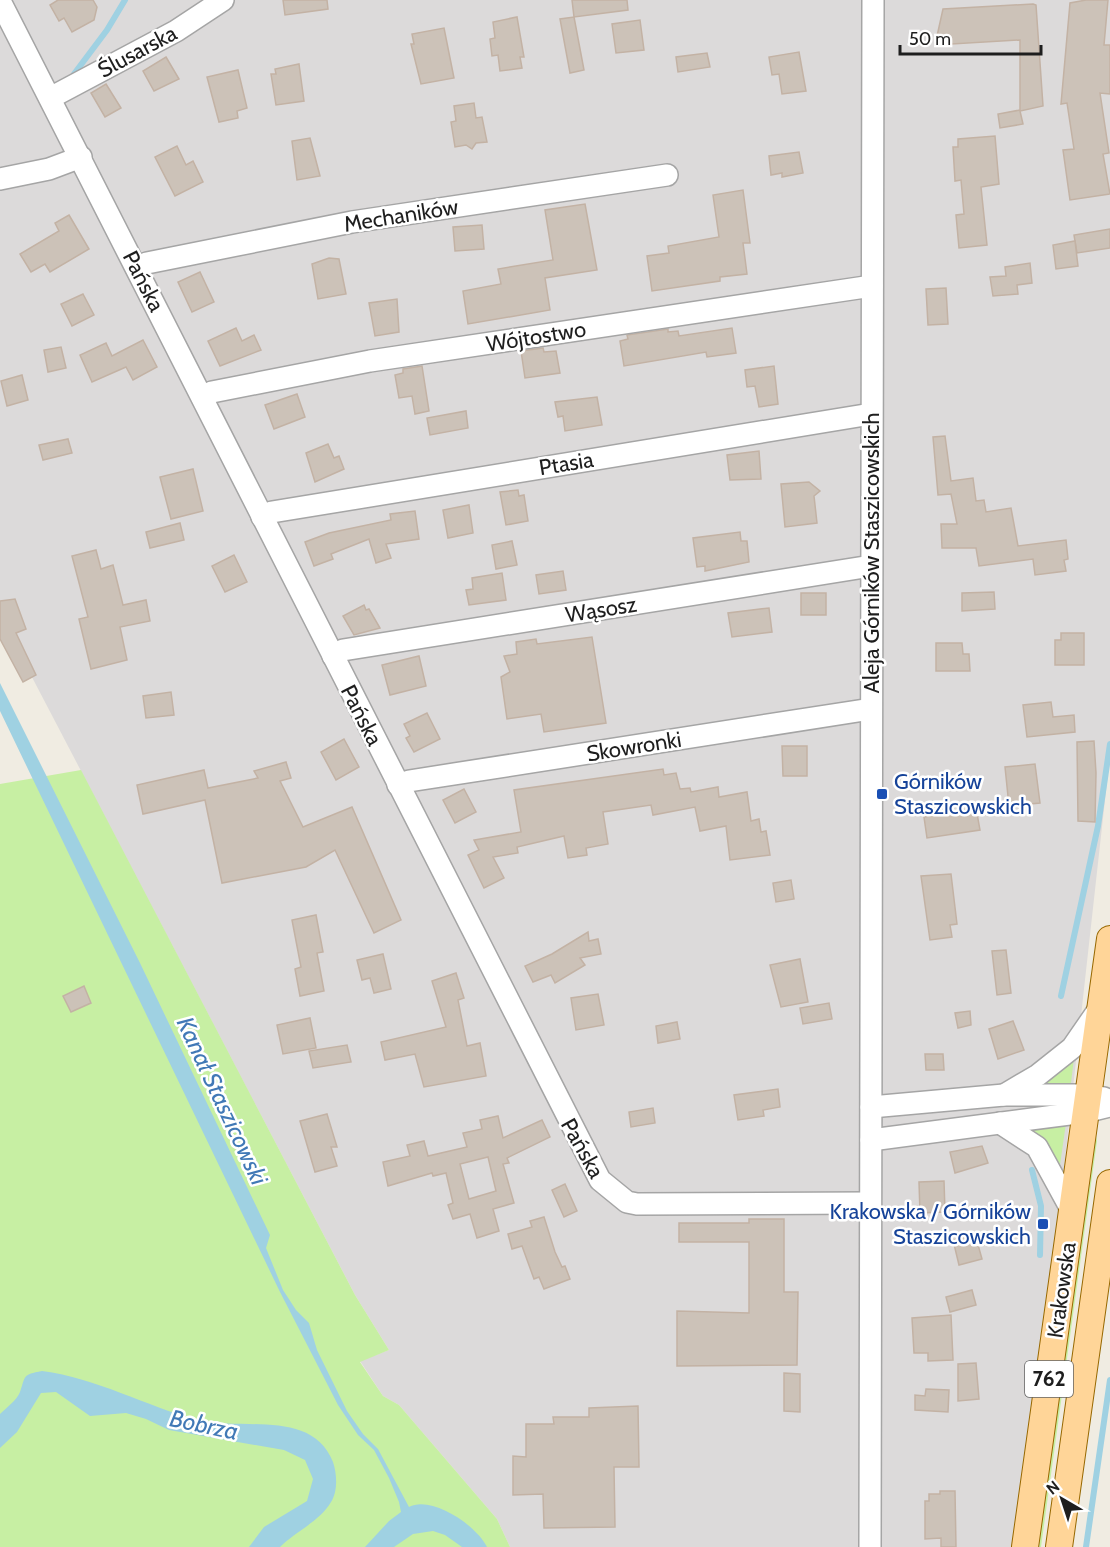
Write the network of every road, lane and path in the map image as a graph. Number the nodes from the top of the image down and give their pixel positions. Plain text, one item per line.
1 (223, 0) edge
2 (873, 0) edge
3 (0, 1) edge
4 (50, 98) junction
5 (81, 158) junction
6 (667, 175) dead end
7 (0, 179) edge
8 (137, 268) junction
9 (872, 286) junction
10 (202, 398) junction
11 (871, 414) junction
12 (262, 517) junction
13 (871, 567) junction
14 (333, 656) junction
15 (871, 709) junction
16 (398, 785) junction
17 (1110, 939) edge
18 (1101, 1005) junction
19 (1004, 1095) junction
20 (1098, 1103) edge
21 (871, 1107) junction
22 (1000, 1123) junction
23 (871, 1140) junction
24 (1110, 1183) edge
25 (870, 1203) junction
26 (1072, 1211) junction
27 (870, 1547) edge
28 (1025, 1547) edge
29 (1059, 1547) edge

1 - 4 street, Ślusarska
2 - 9 street, Aleja Górników Staszicowskich
3 - 4 street, Pańska
4 - 5 street, Pańska
5 - 7 street
5 - 8 street, Pańska
6 - 8 street, Mechaników
8 - 10 street, Pańska
9 - 10 street, Wójtostwo
9 - 11 street, Aleja Górników Staszicowskich
10 - 12 street, Pańska
11 - 12 street, Ptasia
11 - 13 street, Aleja Górników Staszicowskich
12 - 14 street, Pańska
13 - 14 street, Wąsosz
13 - 15 street, Aleja Górników Staszicowskich
14 - 16 street, Pańska
15 - 16 street, Skowronki
15 - 21 street, Aleja Górników Staszicowskich
16 - 25 street, Pańska
17 - 18 main road, Krakowska / 762
18 - 19 street
18 - 20 main road, Krakowska / 762
19 - 20 street
19 - 21 street
20 - 22 street
20 - 26 main road, Krakowska / 762
21 - 23 street, Aleja Górników Staszicowskich
22 - 23 street
22 - 26 street, Krakowska
23 - 25 street, Aleja Górników Staszicowskich
24 - 29 main road, Krakowska / 762
25 - 27 street, Aleja Górników Staszicowskich
26 - 28 main road, Krakowska / 762

